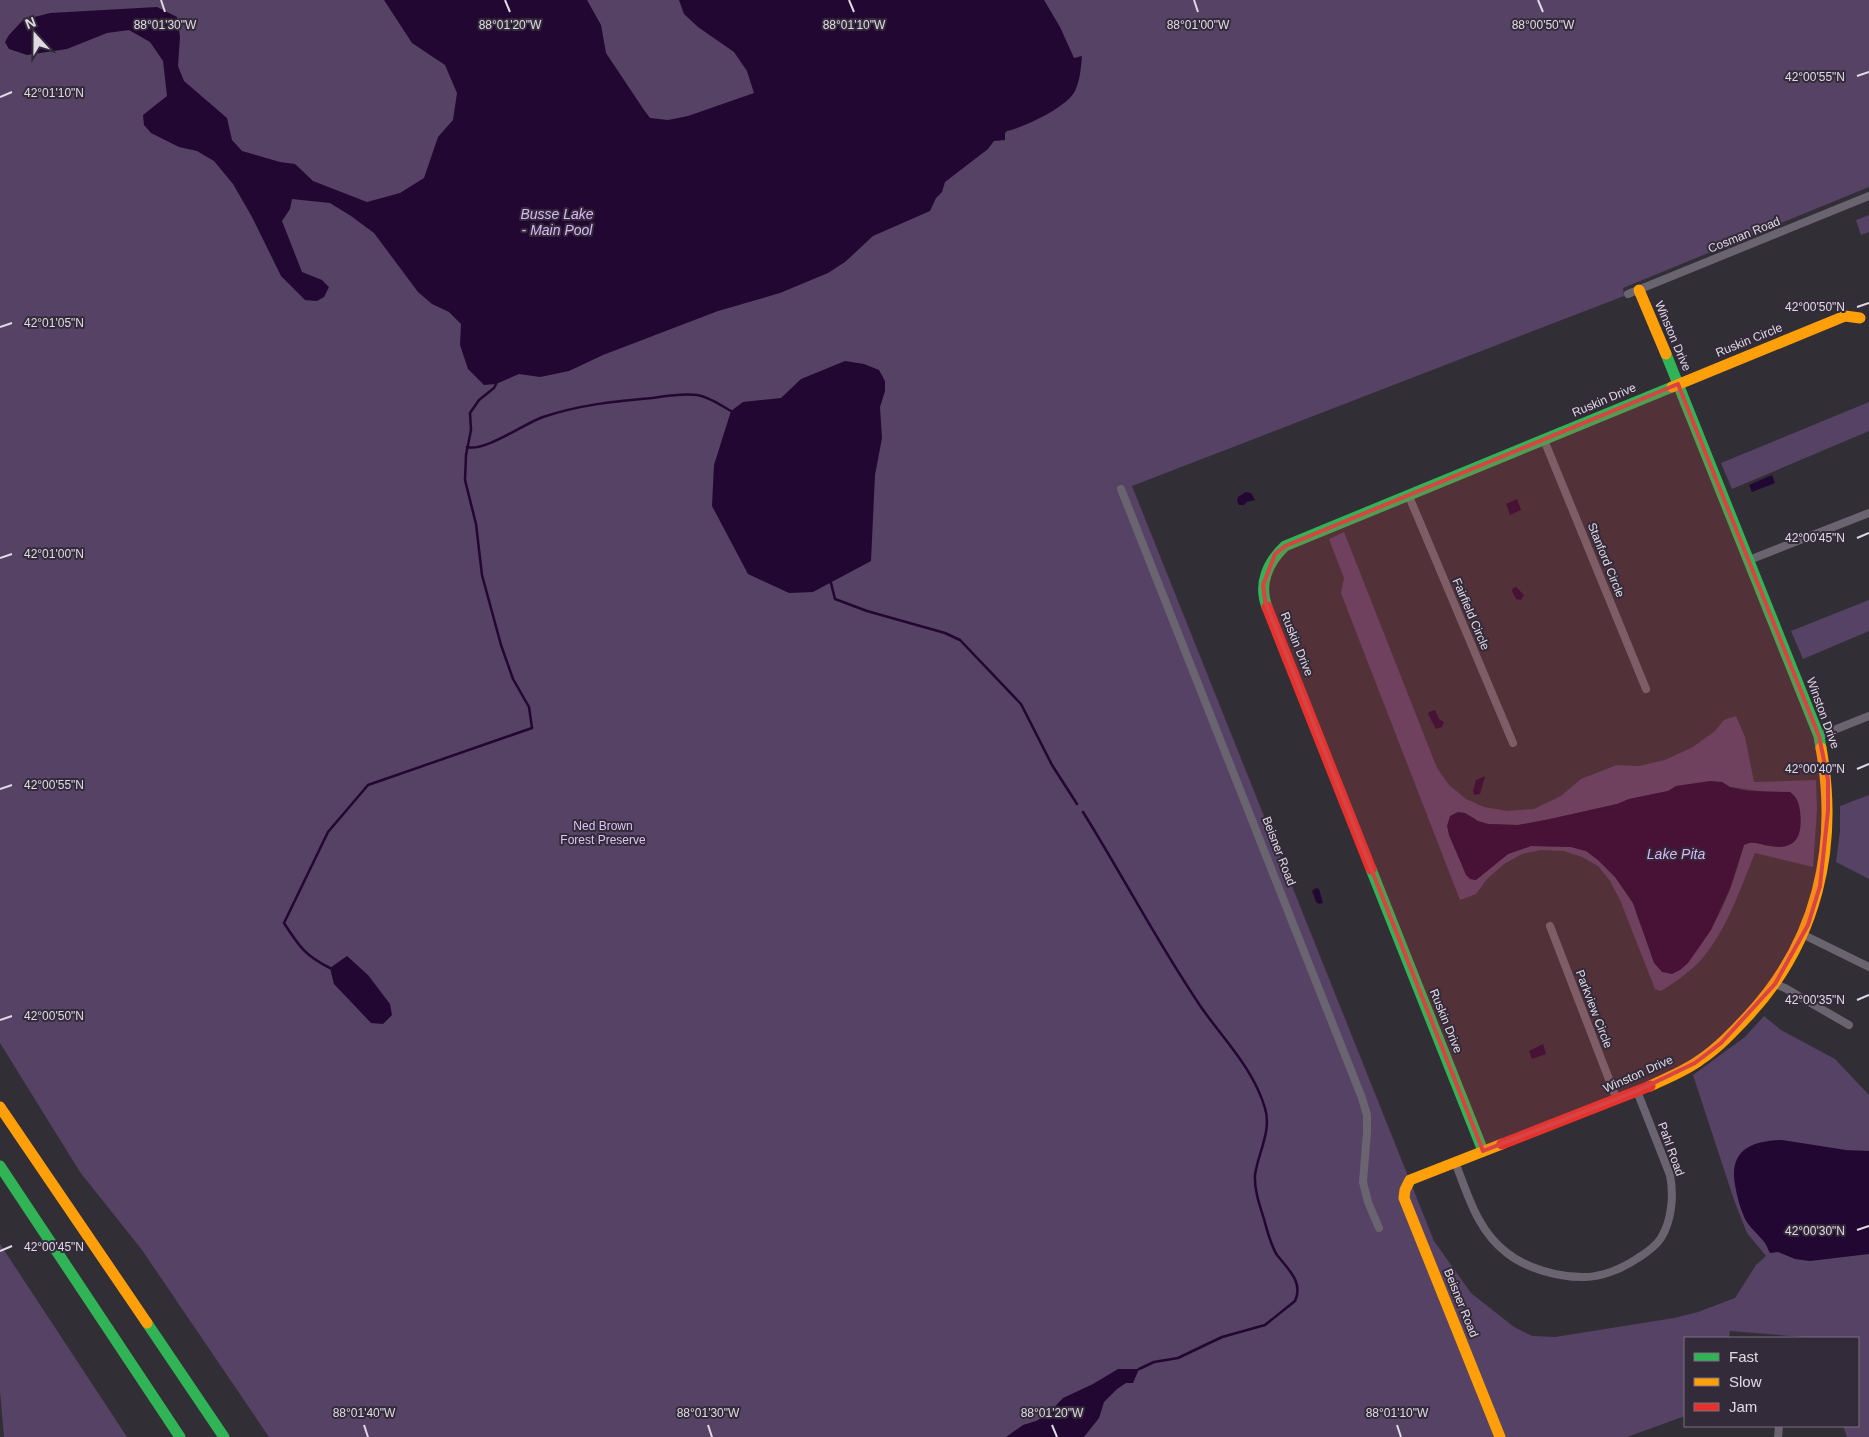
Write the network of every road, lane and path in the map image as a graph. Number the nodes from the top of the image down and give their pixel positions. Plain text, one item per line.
1 (1869, 196) edge
2 (1633, 292) joint
3 (1860, 318) dead end
4 (1678, 384) junction
5 (1544, 440) junction
6 (1121, 490) dead end
7 (1408, 494) junction
8 (1869, 513) edge
9 (1749, 560) junction
10 (1646, 688) dead end
11 (1869, 716) edge
12 (1819, 736) junction
13 (1513, 743) dead end
14 (1550, 926) dead end
15 (1804, 935) junction
16 (1869, 967) edge
17 (1775, 984) junction
18 (1849, 1026) dead end
19 (1637, 1091) junction
20 (1617, 1100) junction
21 (0, 1107) edge
22 (1483, 1151) junction
23 (1455, 1162) junction
24 (0, 1166) edge
25 (1410, 1180) joint
26 (1379, 1228) dead end
27 (180, 1437) edge
28 (224, 1437) edge
29 (1500, 1437) edge

1 - 2 street, Cosman Road
2 - 4 main road, Winston Drive
3 - 4 main road, Ruskin Circle
4 - 5 main road, Ruskin Drive
4 - 9 main road, Winston Drive
5 - 7 main road, Ruskin Drive
5 - 10 street, Stanford Circle
6 - 26 street, Beisner Road
7 - 13 street, Fairfield Circle
7 - 22 main road, Ruskin Drive
8 - 9 street
9 - 12 main road, Winston Drive
11 - 12 street
12 - 15 main road, Winston Drive
14 - 20 street, Parkview Circle
15 - 16 street
15 - 17 main road, Winston Drive
17 - 18 street
17 - 19 main road, Winston Drive
19 - 20 main road, Winston Drive
19 - 23 street, Pahl Road
20 - 22 main road, Winston Drive
21 - 28 main road
22 - 23 main road, Winston Drive
23 - 25 main road, Winston Drive
24 - 27 main road
25 - 29 main road, Beisner Road

